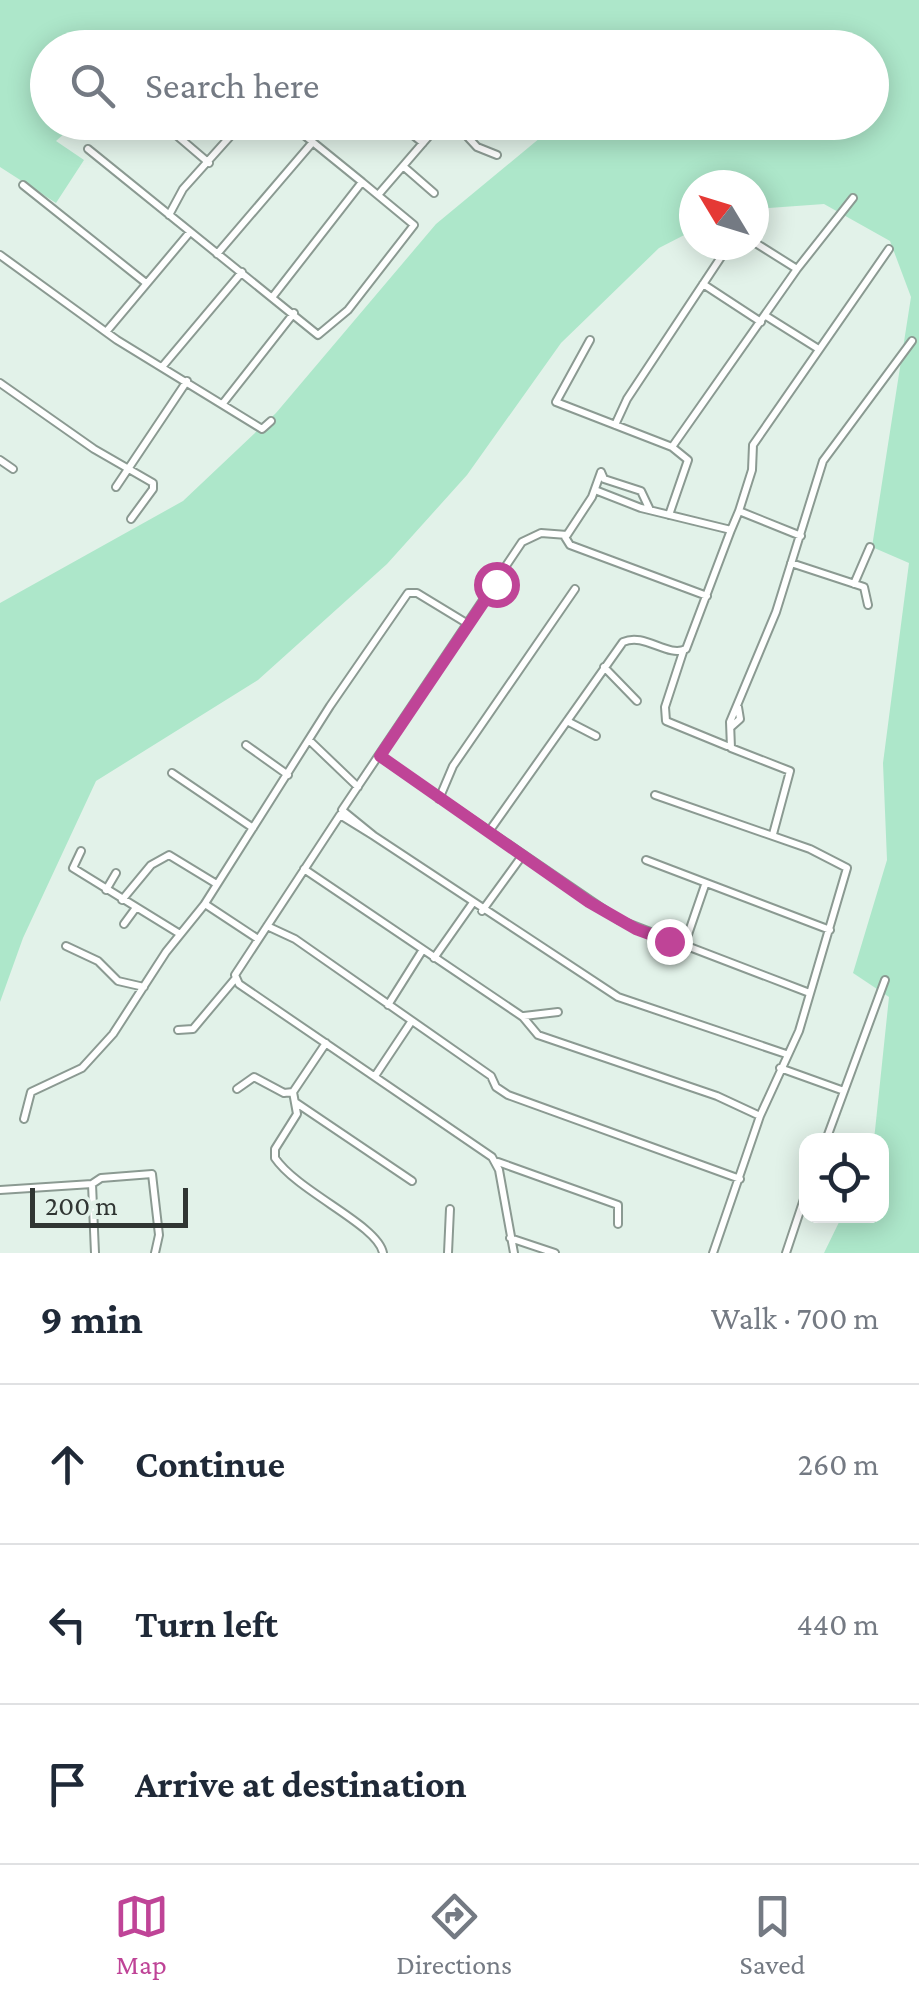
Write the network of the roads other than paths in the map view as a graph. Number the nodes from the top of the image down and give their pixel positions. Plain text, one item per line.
1 (182, 140) edge
2 (228, 140) edge
3 (309, 140) edge
4 (420, 140) edge
5 (470, 140) edge
6 (423, 142) joint
7 (312, 143) junction
8 (88, 148) dead end
9 (497, 155) dead end
10 (209, 163) junction
11 (403, 166) junction
12 (362, 182) junction
13 (23, 185) dead end
14 (434, 193) dead end
15 (378, 195) junction
16 (853, 198) dead end
17 (169, 215) junction
18 (190, 232) junction
19 (889, 249) dead end
20 (769, 252) edge
21 (0, 254) edge
22 (217, 254) junction
23 (719, 260) edge
24 (796, 270) junction
25 (242, 272) junction
26 (146, 284) junction
27 (703, 284) junction
28 (274, 295) junction
29 (294, 313) junction
30 (764, 319) junction
31 (106, 332) junction
32 (590, 340) dead end
33 (912, 341) dead end
34 (817, 348) junction
35 (162, 367) junction
36 (187, 382) junction
37 (1, 387) edge
38 (224, 402) junction
39 (272, 421) dead end
40 (615, 425) junction
41 (672, 447) junction
42 (0, 460) edge
43 (128, 467) junction
44 (12, 469) dead end
45 (116, 487) dead end
46 (594, 492) junction
47 (739, 510) junction
48 (650, 511) junction
49 (669, 515) junction
50 (131, 520) dead end
51 (730, 530) junction
52 (801, 536) junction
53 (565, 538) junction
54 (870, 547) dead end
55 (791, 563) junction
56 (854, 584) junction
57 (576, 590) dead end
58 (707, 596) junction
59 (868, 606) dead end
60 (468, 624) junction
61 (683, 652) junction
62 (604, 667) junction
63 (637, 701) dead end
64 (567, 721) junction
65 (596, 736) dead end
66 (309, 740) junction
67 (246, 746) dead end
68 (731, 748) junction
69 (380, 756) junction
70 (172, 773) dead end
71 (288, 775) junction
72 (358, 787) junction
73 (656, 795) dead end
74 (439, 798) junction
75 (252, 828) junction
76 (490, 830) junction
77 (374, 836) junction
78 (774, 836) junction
79 (81, 851) dead end
80 (522, 856) junction
81 (646, 860) dead end
82 (304, 870) junction
83 (116, 873) dead end
84 (215, 884) junction
85 (706, 885) junction
86 (106, 890) junction
87 (122, 900) junction
88 (204, 904) junction
89 (472, 904) junction
90 (135, 908) junction
91 (482, 911) junction
92 (124, 924) dead end
93 (267, 926) junction
94 (830, 930) junction
95 (180, 934) junction
96 (258, 939) junction
97 (66, 946) dead end
98 (684, 946) junction
99 (423, 950) junction
100 (434, 958) junction
101 (235, 979) junction
102 (886, 980) dead end
103 (144, 987) junction
104 (807, 992) junction
105 (388, 1005) junction
106 (558, 1012) dead end
107 (523, 1016) junction
108 (411, 1022) junction
109 (178, 1030) dead end
110 (326, 1043) junction
111 (786, 1054) junction
112 (780, 1068) junction
113 (375, 1076) junction
114 (236, 1089) dead end
115 (844, 1091) junction
116 (293, 1092) junction
117 (294, 1101) junction
118 (760, 1116) junction
119 (24, 1119) dead end
120 (829, 1133) edge
121 (496, 1162) junction
122 (740, 1178) junction
123 (412, 1181) dead end
124 (92, 1184) junction
125 (0, 1190) edge
126 (450, 1208) dead end
127 (799, 1215) edge
128 (618, 1224) dead end
129 (509, 1238) junction
130 (94, 1253) edge
131 (155, 1253) edge
132 (383, 1253) edge
133 (448, 1253) edge
134 (514, 1253) edge
135 (555, 1253) edge
136 (714, 1253) edge
137 (786, 1253) edge

1 - 10 street
2 - 10 street
3 - 7 street
4 - 6 street
5 - 9 street
6 - 11 street
7 - 12 street
7 - 22 street
8 - 17 street
10 - 17 street
11 - 14 street
11 - 15 street
12 - 15 street
12 - 28 street
13 - 26 street
15 - 29 street
16 - 24 street
17 - 18 street
18 - 22 street
18 - 26 street
19 - 34 street
20 - 24 street
21 - 31 street
22 - 25 street
23 - 27 street
24 - 30 street
25 - 28 street
25 - 35 street
26 - 31 street
27 - 30 street
27 - 40 street
28 - 29 street
29 - 38 street
30 - 34 street
30 - 41 street
31 - 35 street
32 - 40 street
33 - 52 street
34 - 47 street
35 - 36 street
36 - 38 street
36 - 43 street
37 - 43 street
38 - 39 street
40 - 41 street
41 - 49 street
42 - 44 street
43 - 45 street
43 - 50 street
46 - 48 street
46 - 48 street
46 - 53 street
47 - 51 street
47 - 52 street
48 - 49 street
49 - 51 street
51 - 58 street
52 - 55 street
53 - 58 street
53 - 60 street
54 - 56 street
55 - 56 street
55 - 68 street
56 - 59 street
57 - 74 street
58 - 61 street
60 - 66 street
60 - 69 street
61 - 62 street
61 - 68 street
62 - 63 street
62 - 64 street
64 - 65 street
64 - 76 street
66 - 71 street
66 - 72 street
67 - 71 street
68 - 78 street
69 - 72 street
69 - 74 street
70 - 75 street
71 - 75 street
72 - 77 street
73 - 78 street
74 - 76 street
75 - 84 street
76 - 80 street
77 - 82 street
77 - 89 street
78 - 94 street
79 - 86 street
80 - 91 street
80 - 98 street
81 - 85 street
82 - 93 street
82 - 99 street
83 - 86 street
84 - 87 street
84 - 88 street
85 - 94 street
85 - 98 street
86 - 87 street
87 - 90 street
88 - 95 street
88 - 96 street
89 - 91 street
89 - 100 street
90 - 92 street
90 - 95 street
91 - 111 street
93 - 96 street
93 - 105 street
94 - 104 street
95 - 103 street
96 - 101 street
97 - 103 street
98 - 104 street
99 - 100 street
99 - 105 street
100 - 107 street
101 - 109 street
101 - 110 street
102 - 115 street
103 - 119 street
104 - 111 street
105 - 108 street
106 - 107 street
107 - 118 street
108 - 113 street
108 - 122 street
110 - 113 street
110 - 116 street
111 - 112 street
112 - 115 street
112 - 118 street
113 - 121 street
114 - 116 street
115 - 120 street
116 - 117 street
117 - 123 street
117 - 132 street
118 - 122 street
121 - 128 street
121 - 129 street
122 - 136 street
124 - 125 street
124 - 130 street
124 - 131 street
126 - 133 street
127 - 137 street
129 - 134 street
129 - 135 street

